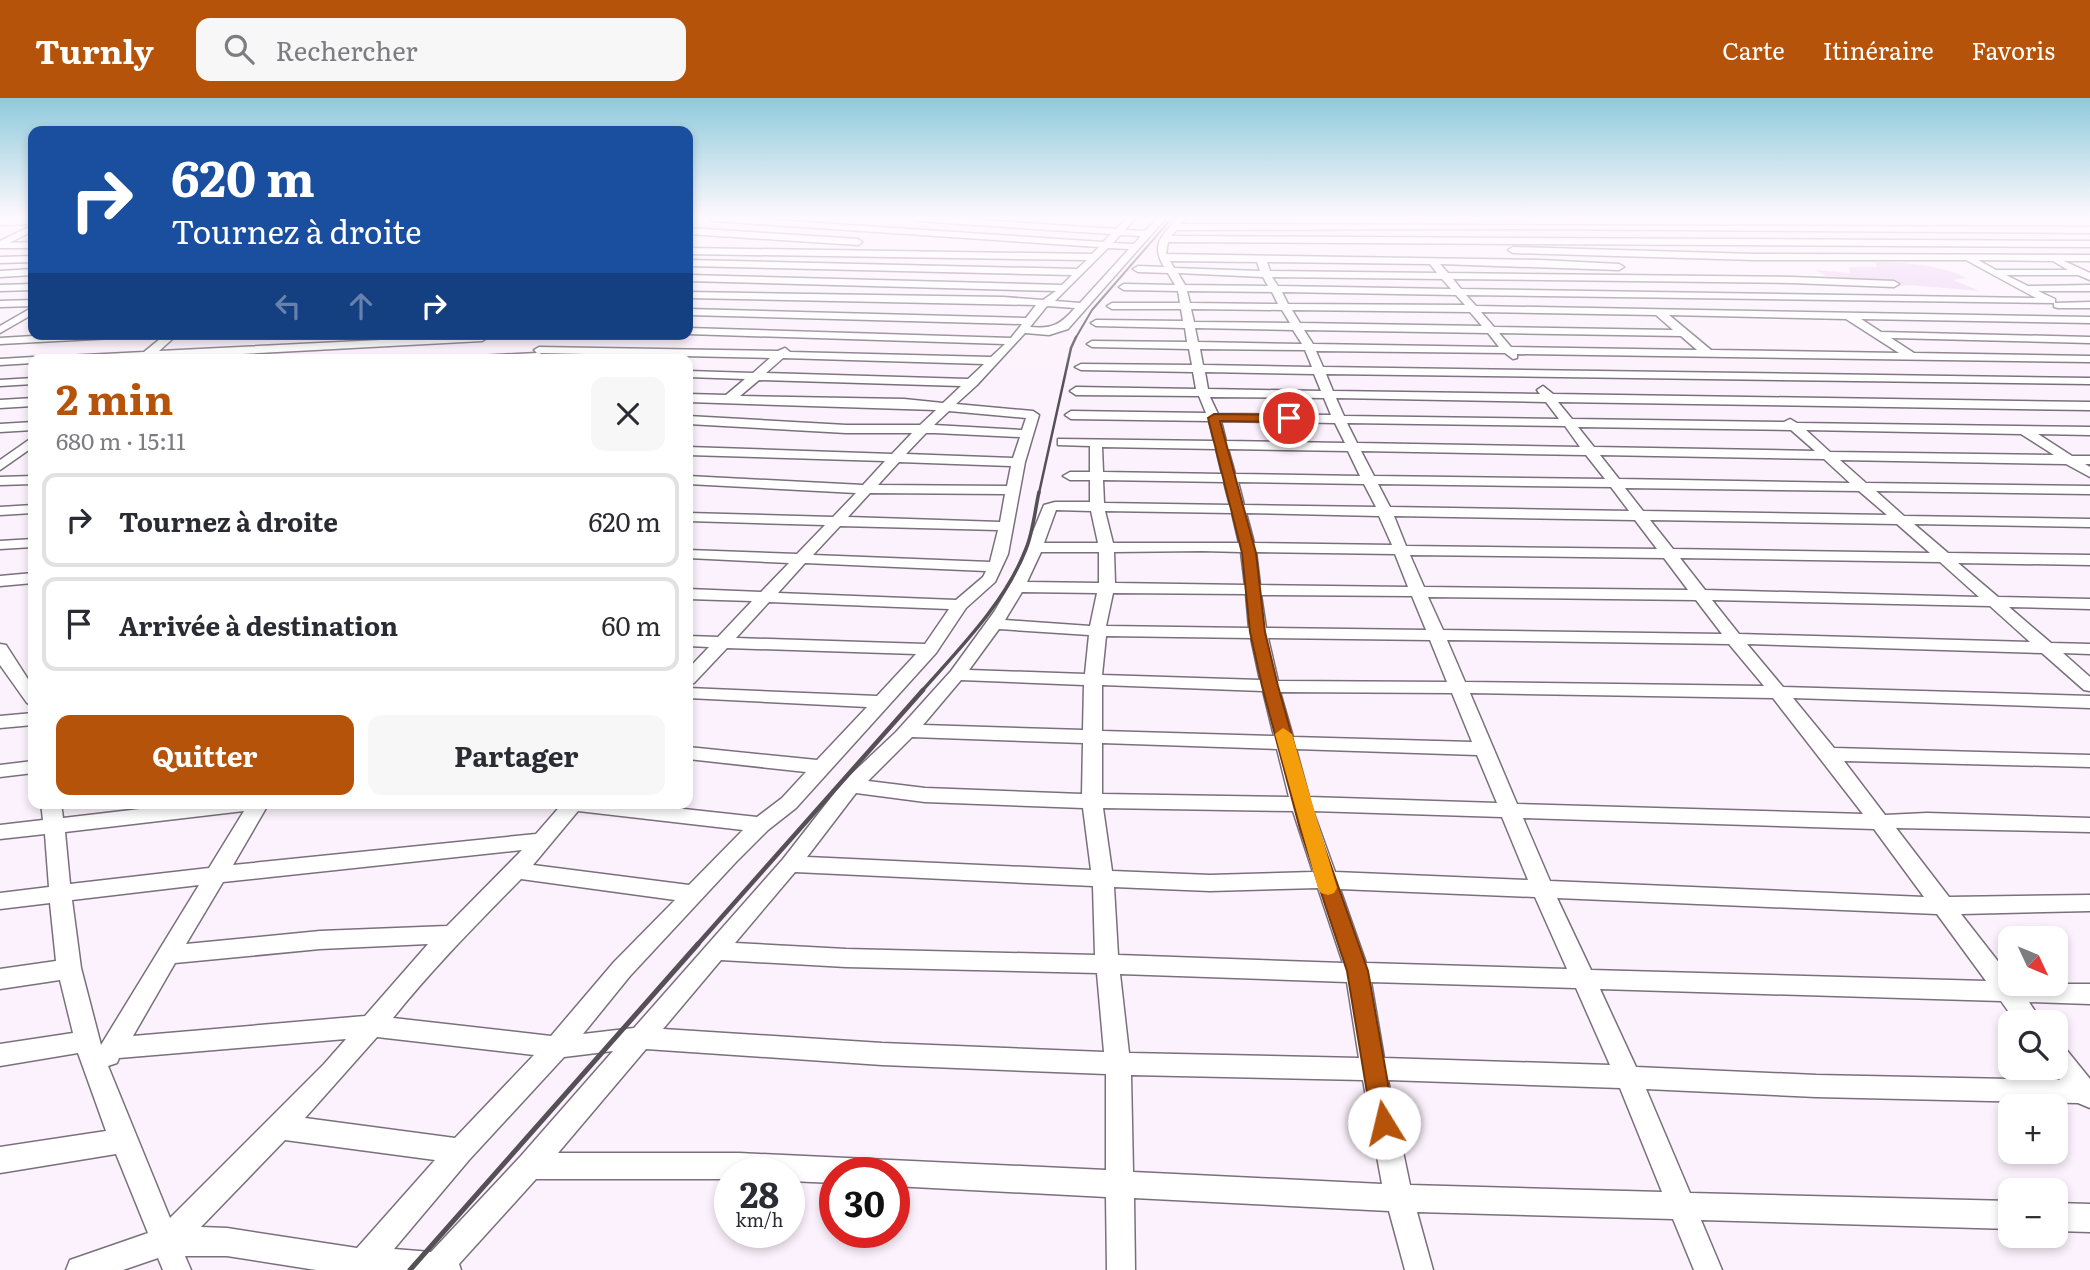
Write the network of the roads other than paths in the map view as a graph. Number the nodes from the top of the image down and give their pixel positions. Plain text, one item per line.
1 (22, 273) edge
2 (886, 273) edge
3 (1083, 273) edge
4 (1114, 273) edge
5 (1148, 273) edge
6 (1154, 273) edge
7 (1155, 273) edge
8 (1176, 273) edge
9 (1199, 273) edge
10 (1205, 273) edge
11 (1259, 273) edge
12 (1259, 273) edge
13 (1259, 273) edge
14 (1285, 273) edge
15 (1442, 273) edge
16 (1613, 273) edge
17 (1779, 273) edge
18 (1995, 273) edge
19 (2026, 273) edge
20 (0, 274) edge
21 (1267, 274) junction
22 (2087, 274) edge
23 (1445, 276) junction
24 (693, 278) edge
25 (1619, 278) junction
26 (874, 281) junction
27 (1794, 281) junction
28 (1894, 284) dead end
29 (28, 287) edge
30 (1124, 287) dead end
31 (0, 288) edge
32 (1065, 288) junction
33 (2026, 288) junction
34 (2090, 288) edge
35 (1460, 291) junction
36 (693, 295) edge
37 (1637, 295) junction
38 (1821, 297) junction
39 (850, 299) junction
40 (1047, 302) junction
41 (28, 303) edge
42 (2054, 303) junction
43 (0, 304) edge
44 (2090, 305) edge
45 (1083, 306) junction
46 (1112, 306) dead end
47 (1283, 307) junction
48 (1476, 309) junction
49 (693, 312) edge
50 (1659, 312) junction
51 (28, 313) edge
52 (1847, 315) junction
53 (830, 316) junction
54 (28, 319) edge
55 (15, 320) junction
56 (0, 321) edge
57 (2089, 321) edge
58 (1096, 323) dead end
59 (1297, 326) junction
60 (1491, 329) junction
61 (0, 330) edge
62 (693, 331) edge
63 (809, 333) junction
64 (1022, 333) junction
65 (1681, 333) junction
66 (1878, 335) junction
67 (28, 340) edge
68 (166, 340) edge
69 (357, 340) edge
70 (439, 340) edge
71 (2090, 340) edge
72 (0, 341) edge
73 (1055, 343) dead end
74 (353, 344) junction
75 (1092, 344) dead end
76 (1195, 346) junction
77 (1309, 347) junction
78 (1509, 350) junction
79 (1707, 353) junction
80 (149, 354) edge
81 (193, 354) edge
82 (344, 354) edge
83 (693, 354) edge
84 (782, 354) junction
85 (1911, 356) junction
86 (2090, 359) edge
87 (28, 360) edge
88 (0, 362) edge
89 (994, 362) junction
90 (1081, 367) dead end
91 (1199, 368) junction
92 (1319, 369) junction
93 (1528, 373) junction
94 (693, 374) edge
95 (757, 376) junction
96 (1734, 376) junction
97 (1944, 379) junction
98 (28, 381) edge
99 (2090, 381) edge
100 (0, 383) edge
101 (973, 383) junction
102 (1076, 391) dead end
103 (1203, 393) junction
104 (1329, 395) junction
105 (1548, 397) junction
106 (693, 398) edge
107 (730, 399) junction
108 (1764, 400) junction
109 (28, 402) edge
110 (0, 404) edge
111 (1986, 405) junction
112 (2090, 406) edge
113 (947, 408) junction
114 (1070, 415) dead end
115 (1214, 418) junction
116 (1339, 419) junction
117 (693, 421) edge
118 (703, 421) junction
119 (1567, 422) junction
120 (28, 426) edge
121 (1794, 426) junction
122 (0, 428) edge
123 (923, 429) junction
124 (693, 430) edge
125 (2024, 430) junction
126 (2090, 431) edge
127 (1026, 434) junction
128 (1063, 442) dead end
129 (1096, 443) junction
130 (1221, 443) junction
131 (28, 445) edge
132 (1352, 447) junction
133 (693, 451) edge
134 (1591, 452) junction
135 (28, 453) edge
136 (16, 454) junction
137 (0, 455) edge
138 (1829, 455) junction
139 (2069, 459) junction
140 (895, 460) junction
141 (2090, 460) edge
142 (1018, 462) junction
143 (0, 467) edge
144 (2090, 473) edge
145 (1070, 475) dead end
146 (1096, 476) junction
147 (1230, 477) junction
148 (1367, 478) junction
149 (28, 480) edge
150 (693, 480) edge
151 (0, 481) edge
152 (1616, 483) junction
153 (1863, 488) junction
154 (867, 489) junction
155 (1012, 490) junction
156 (2090, 490) edge
157 (1097, 506) junction
158 (28, 509) edge
159 (1239, 509) junction
160 (0, 511) edge
161 (1385, 512) junction
162 (1639, 514) junction
163 (693, 517) edge
164 (1900, 520) junction
165 (834, 523) junction
166 (2090, 523) edge
167 (1004, 526) junction
168 (28, 543) edge
169 (0, 545) edge
170 (1106, 546) junction
171 (1036, 548) junction
172 (1248, 548) junction
173 (1401, 550) junction
174 (1667, 553) junction
175 (693, 554) edge
176 (801, 557) junction
177 (1946, 559) junction
178 (2090, 560) edge
179 (995, 567) junction
180 (28, 578) edge
181 (0, 581) edge
182 (1016, 587) junction
183 (1107, 587) junction
184 (1254, 589) junction
185 (1419, 592) junction
186 (693, 594) edge
187 (1701, 595) junction
188 (764, 597) junction
189 (1996, 603) junction
190 (2090, 604) edge
191 (960, 605) junction
192 (994, 624) junction
193 (1098, 629) junction
194 (1258, 632) junction
195 (1437, 635) junction
196 (1734, 639) junction
197 (693, 641) edge
198 (723, 643) junction
199 (2048, 648) junction
200 (930, 649) junction
201 (2090, 649) edge
202 (2, 659) edge
203 (693, 674) edge
204 (956, 675) junction
205 (1094, 680) junction
206 (2090, 685) edge
207 (1270, 686) junction
208 (1459, 688) junction
209 (1779, 692) junction
210 (28, 693) edge
211 (693, 693) edge
212 (880, 702) junction
213 (2090, 702) edge
214 (28, 719) edge
215 (0, 722) edge
216 (908, 732) junction
217 (1094, 738) junction
218 (1286, 743) junction
219 (1485, 748) junction
220 (693, 753) edge
221 (1829, 754) junction
222 (2090, 761) edge
223 (822, 767) junction
224 (28, 768) edge
225 (0, 771) edge
226 (851, 786) junction
227 (1092, 801) junction
228 (1301, 804) junction
229 (146, 809) edge
230 (254, 809) edge
231 (570, 809) edge
232 (619, 809) edge
233 (1512, 813) junction
234 (53, 814) edge
235 (1880, 822) junction
236 (761, 825) junction
237 (2090, 825) edge
238 (0, 832) edge
239 (542, 841) junction
240 (790, 864) junction
241 (516, 872) junction
242 (216, 876) junction
243 (1103, 879) junction
244 (1325, 880) junction
245 (1542, 888) junction
246 (60, 892) junction
247 (693, 894) junction
248 (0, 901) edge
249 (2090, 903) edge
250 (1942, 906) junction
251 (456, 934) junction
252 (716, 951) junction
253 (166, 955) junction
254 (1107, 962) junction
255 (69, 969) junction
256 (1357, 971) junction
257 (0, 979) edge
258 (1586, 979) junction
259 (1998, 980) edge
260 (1998, 991) edge
261 (2068, 993) edge
262 (2090, 994) edge
263 (2010, 996) edge
264 (2021, 1010) edge
265 (373, 1026) junction
266 (639, 1038) junction
267 (86, 1041) junction
268 (557, 1046) junction
269 (113, 1048) junction
270 (0, 1055) edge
271 (1118, 1064) junction
272 (1376, 1070) junction
273 (2068, 1070) edge
274 (99, 1073) junction
275 (1628, 1077) junction
276 (2088, 1094) edge
277 (280, 1128) junction
278 (123, 1141) junction
279 (460, 1151) junction
280 (0, 1160) edge
281 (530, 1166) junction
282 (819, 1169) edge
283 (910, 1174) edge
284 (1118, 1182) junction
285 (1398, 1198) junction
286 (1684, 1207) junction
287 (1998, 1215) edge
288 (2068, 1217) edge
289 (2090, 1218) edge
290 (166, 1241) junction
291 (361, 1266) edge
292 (439, 1269) edge
293 (80, 1270) edge
294 (177, 1270) edge
295 (1121, 1270) edge
296 (1419, 1270) edge
297 (1708, 1270) edge

1 - 20 street
2 - 26 street
3 - 32 street
4 - 45 street
5 - 30 street
6 - 46 street
7 - 58 street
8 - 76 street
9 - 59 street
10 - 47 street
11 - 21 street
12 - 21 street
13 - 21 street
14 - 21 street
15 - 23 street
16 - 25 street
17 - 27 street
18 - 33 street
19 - 22 street
21 - 23 street
21 - 35 street
21 - 47 street
23 - 25 street
23 - 35 street
24 - 26 street
25 - 27 street
25 - 37 street
26 - 32 street
26 - 39 street
27 - 28 street
27 - 38 street
29 - 31 street
32 - 40 street
33 - 34 street
33 - 42 street
35 - 37 street
35 - 48 street
36 - 39 street
37 - 38 street
37 - 50 street
38 - 42 street
38 - 52 street
39 - 40 street
39 - 53 street
40 - 45 street
40 - 64 street
41 - 43 street
42 - 44 street
42 - 57 street
45 - 64 street
47 - 48 street
47 - 59 street
48 - 50 street
48 - 60 street
49 - 53 street
50 - 52 street
50 - 65 street
51 - 55 street
52 - 57 street
52 - 66 street
53 - 63 street
53 - 64 street
54 - 55 street
55 - 56 street
55 - 61 street
59 - 60 street
59 - 77 street
60 - 65 street
60 - 78 street
62 - 63 street
63 - 64 street
63 - 84 street
64 - 73 street
64 - 89 street
65 - 79 street
66 - 71 street
66 - 85 street
67 - 72 street
68 - 80 street
69 - 74 street
70 - 74 street
74 - 81 street
74 - 82 street
75 - 76 street
76 - 77 street
76 - 91 street
77 - 78 street
77 - 92 street
78 - 79 street
78 - 93 street
79 - 85 street
79 - 96 street
83 - 84 street
84 - 89 street
84 - 95 street
85 - 86 street
85 - 97 street
87 - 88 street
89 - 101 street
90 - 91 street
91 - 92 street
91 - 103 street
92 - 93 street
92 - 104 street
93 - 96 street
93 - 105 street
94 - 95 street
95 - 101 street
95 - 107 street
96 - 97 street
96 - 108 street
97 - 99 street
97 - 111 street
98 - 100 street
101 - 113 street
102 - 103 street
103 - 104 street
103 - 115 street
104 - 105 street
104 - 116 street
105 - 108 street
105 - 119 street
106 - 107 street
107 - 113 street
107 - 118 street
108 - 111 street
108 - 121 street
109 - 110 street
111 - 112 street
111 - 125 street
113 - 123 street
113 - 127 street
114 - 115 street
115 - 116 street
115 - 130 street
116 - 119 street
116 - 132 street
117 - 118 street
118 - 123 street
118 - 124 street
119 - 121 street
119 - 134 street
120 - 122 street
121 - 125 street
121 - 138 street
123 - 127 street
123 - 140 street
125 - 126 street
125 - 139 street
127 - 142 street
128 - 129 street
129 - 130 street
129 - 146 street
130 - 132 street
130 - 147 street
131 - 136 street
132 - 134 street
132 - 148 street
133 - 140 street
134 - 138 street
134 - 152 street
135 - 136 street
136 - 137 street
136 - 143 street
138 - 139 street
138 - 153 street
139 - 141 street
139 - 144 street
140 - 142 street
140 - 154 street
142 - 155 street
145 - 146 street
146 - 147 street
146 - 157 street
147 - 148 street
147 - 159 street
148 - 152 street
148 - 161 street
149 - 151 street
150 - 154 street
152 - 153 street
152 - 162 street
153 - 156 street
153 - 164 street
154 - 155 street
154 - 165 street
155 - 167 street
157 - 159 street
157 - 170 street
157 - 171 street
158 - 160 street
159 - 161 street
159 - 172 street
161 - 162 street
161 - 173 street
162 - 164 street
162 - 174 street
163 - 165 street
164 - 166 street
164 - 177 street
165 - 167 street
165 - 176 street
167 - 179 street
168 - 169 street
170 - 171 street
170 - 172 street
170 - 183 street
171 - 182 street
172 - 173 street
172 - 184 street
173 - 174 street
173 - 185 street
174 - 177 street
174 - 187 street
175 - 176 street
176 - 179 street
176 - 188 street
177 - 178 street
177 - 189 street
179 - 191 street
180 - 181 street
182 - 183 street
182 - 192 street
183 - 184 street
183 - 193 street
184 - 185 street
184 - 194 street
185 - 187 street
185 - 195 street
186 - 188 street
187 - 189 street
187 - 196 street
188 - 191 street
188 - 198 street
189 - 190 street
189 - 199 street
191 - 200 street
192 - 193 street
192 - 204 street
193 - 194 street
193 - 205 street
194 - 195 street
194 - 207 street
195 - 196 street
195 - 208 street
196 - 199 street
196 - 209 street
197 - 198 street
198 - 200 street
198 - 203 street
199 - 201 street
199 - 206 street
200 - 212 street
202 - 210 street
204 - 205 street
204 - 216 street
205 - 207 street
205 - 217 street
207 - 208 street
207 - 218 street
208 - 209 street
208 - 219 street
209 - 213 street
209 - 221 street
211 - 212 street
212 - 223 street
214 - 215 street
216 - 217 street
216 - 226 street
217 - 218 street
217 - 227 street
218 - 219 street
218 - 228 street
219 - 233 street
220 - 223 street
221 - 222 street
221 - 235 street
223 - 236 street
224 - 225 street
226 - 227 street
226 - 240 street
227 - 228 street
227 - 243 street
228 - 233 street
228 - 244 street
229 - 234 street
230 - 242 street
231 - 239 street
232 - 236 street
233 - 235 street
233 - 245 street
234 - 238 street
234 - 246 street
235 - 237 street
235 - 250 street
236 - 247 street
239 - 241 street
239 - 242 street
240 - 243 street
240 - 252 street
241 - 247 street
241 - 251 street
242 - 246 street
242 - 253 street
243 - 244 street
243 - 254 street
244 - 245 street
244 - 256 street
245 - 250 street
245 - 258 street
246 - 248 street
246 - 255 street
247 - 268 street
249 - 250 street
250 - 259 street
251 - 253 street
251 - 265 street
252 - 254 street
252 - 266 street
253 - 269 street
254 - 256 street
254 - 271 street
255 - 257 street
255 - 267 street
256 - 258 street
256 - 272 street
258 - 260 street
258 - 275 street
261 - 262 street
263 - 264 street
265 - 268 street
265 - 269 street
265 - 277 street
266 - 268 street
266 - 271 street
266 - 281 street
267 - 270 street
267 - 274 street
268 - 279 street
269 - 274 street
271 - 272 street
271 - 284 street
272 - 275 street
272 - 285 street
273 - 276 street
274 - 278 street
275 - 276 street
275 - 286 street
277 - 279 street
277 - 290 street
278 - 280 street
278 - 290 street
279 - 291 street
281 - 282 street
281 - 292 street
283 - 284 street
284 - 285 street
284 - 295 street
285 - 286 street
285 - 296 street
286 - 287 street
286 - 297 street
288 - 289 street
290 - 291 street
290 - 293 street
290 - 294 street
291 - 292 street

